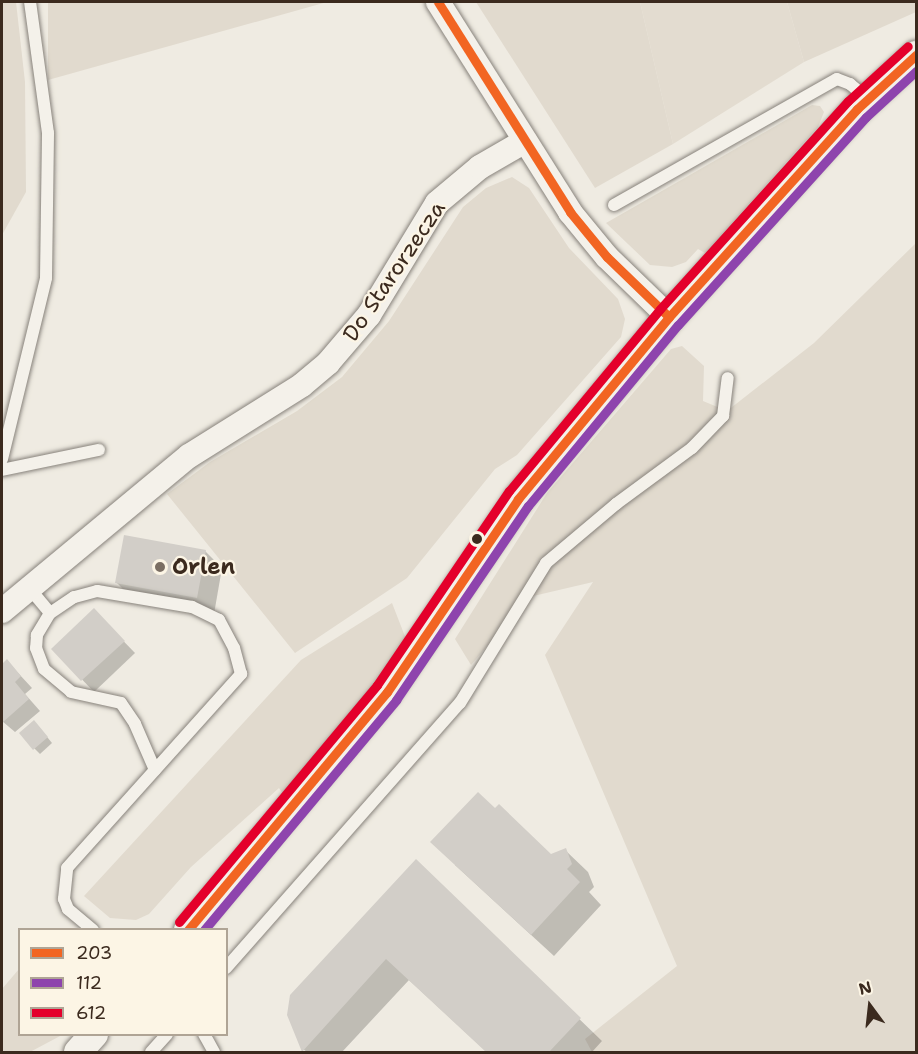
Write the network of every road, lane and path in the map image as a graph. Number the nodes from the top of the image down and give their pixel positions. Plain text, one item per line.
1 (30, 2) edge
2 (438, 2) edge
3 (916, 55) edge
4 (868, 99) junction
5 (525, 141) junction
6 (614, 205) dead end
7 (669, 316) junction
8 (728, 378) dead end
9 (99, 450) dead end
10 (2, 459) edge
11 (2, 470) edge
12 (30, 589) junction
13 (2, 611) edge
14 (50, 613) junction
15 (155, 770) junction
16 (91, 928) edge
17 (190, 928) edge
18 (228, 967) edge
19 (93, 1036) edge
20 (166, 1036) edge
21 (205, 1036) edge
22 (78, 1053) edge
23 (151, 1053) edge
24 (214, 1053) edge

1 - 10 lane
2 - 5 street
3 - 4 street
4 - 6 lane
4 - 7 street
5 - 7 street
5 - 12 street, Do Starorzecza
7 - 17 street
8 - 18 lane
9 - 11 lane
12 - 13 street, Do Starorzecza
12 - 14 lane
14 - 15 lane
14 - 15 lane
15 - 16 lane
19 - 22 street
20 - 23 lane
21 - 24 lane

